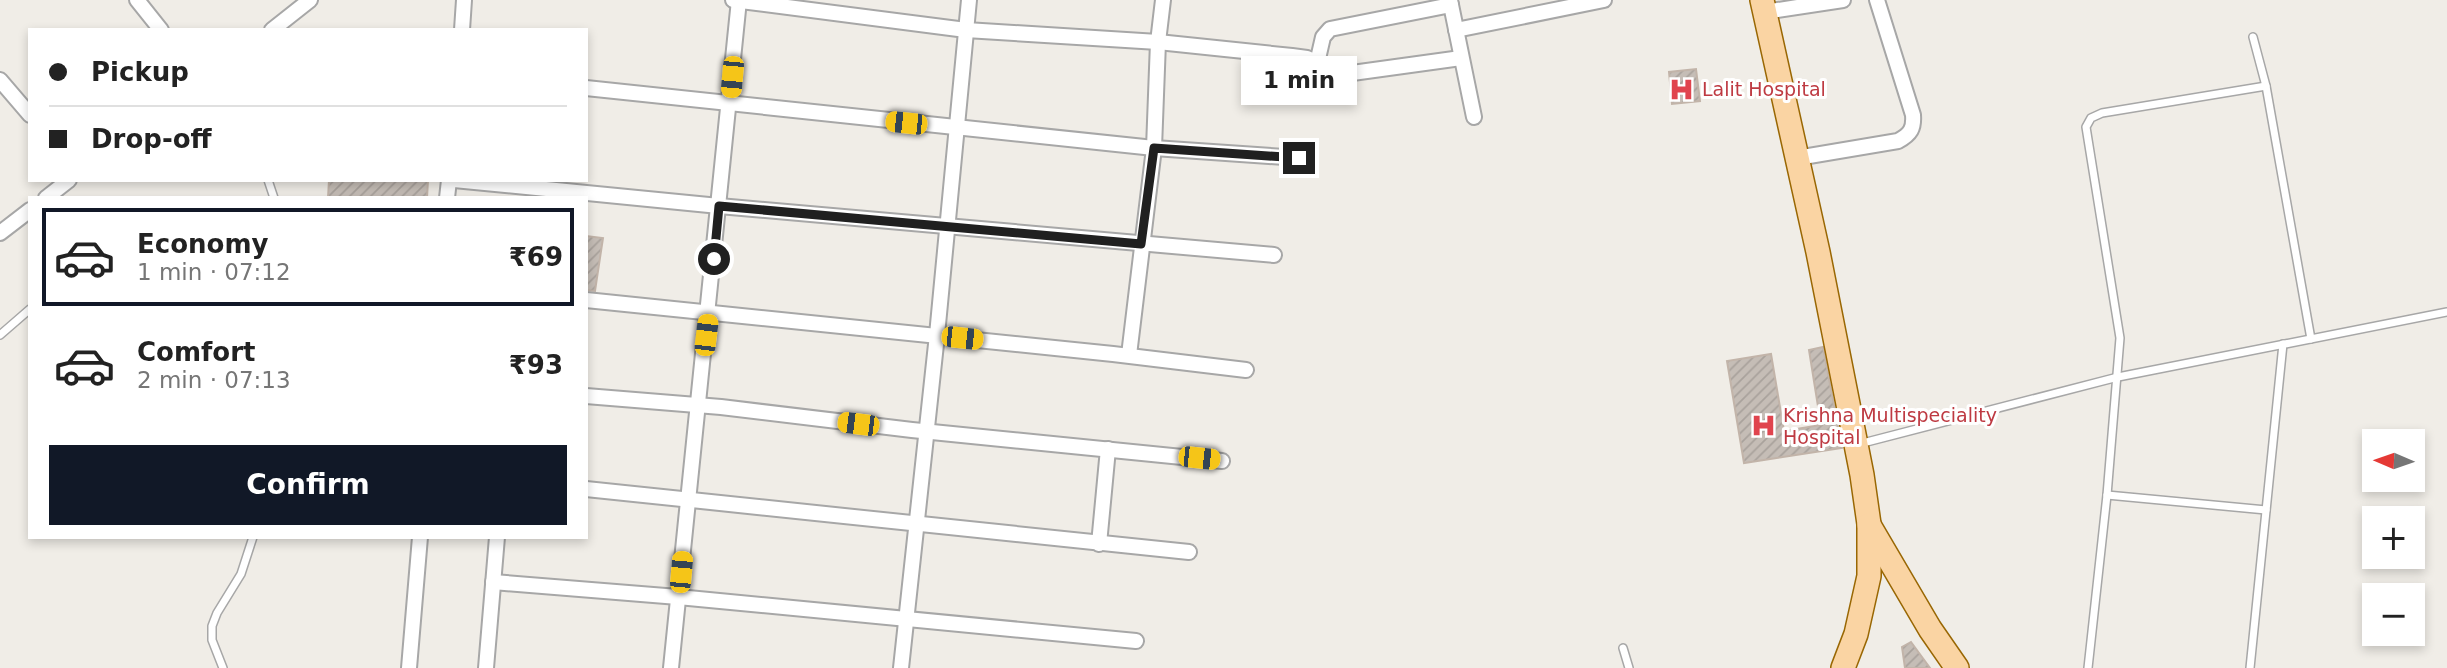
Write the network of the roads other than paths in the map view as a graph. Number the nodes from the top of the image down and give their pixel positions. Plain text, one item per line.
1 (137, 0) edge
2 (310, 0) edge
3 (464, 0) edge
4 (733, 0) edge
5 (739, 0) edge
6 (969, 0) edge
7 (1163, 0) edge
8 (1604, 0) edge
9 (1843, 0) edge
10 (1877, 0) edge
11 (1584, 2) edge
12 (1450, 3) edge
13 (1764, 6) edge
14 (159, 28) edge
15 (275, 28) edge
16 (462, 28) edge
17 (966, 30) junction
18 (1456, 30) junction
19 (2253, 37) dead end
20 (1158, 42) junction
21 (1461, 58) junction
22 (1317, 63) junction
23 (0, 80) edge
24 (2266, 86) junction
25 (588, 88) edge
26 (729, 103) junction
27 (28, 113) edge
28 (1474, 117) dead end
29 (957, 128) junction
30 (1154, 148) junction
31 (1299, 158) dead end
32 (1797, 158) junction
33 (67, 182) edge
34 (472, 182) edge
35 (52, 196) edge
36 (719, 206) junction
37 (28, 212) edge
38 (947, 227) junction
39 (0, 233) edge
40 (1141, 244) junction
41 (1274, 255) dead end
42 (588, 300) edge
43 (28, 312) edge
44 (709, 312) junction
45 (2447, 312) edge
46 (0, 335) edge
47 (937, 335) junction
48 (2311, 339) junction
49 (2283, 344) junction
50 (1129, 355) junction
51 (1246, 370) dead end
52 (2118, 377) junction
53 (588, 396) edge
54 (698, 405) junction
55 (926, 431) junction
56 (1855, 445) junction
57 (1108, 449) junction
58 (1222, 461) dead end
59 (588, 489) edge
60 (2107, 495) junction
61 (687, 498) junction
62 (2266, 510) junction
63 (917, 524) junction
64 (1869, 524) junction
65 (252, 539) edge
66 (420, 539) edge
67 (497, 539) edge
68 (1098, 544) junction
69 (1189, 552) dead end
70 (493, 582) junction
71 (678, 597) junction
72 (905, 620) junction
73 (1136, 641) dead end
74 (1623, 648) dead end
75 (223, 668) edge
76 (409, 668) edge
77 (486, 668) edge
78 (671, 668) edge
79 (901, 668) edge
80 (1629, 668) edge
81 (1843, 668) edge
82 (1958, 668) edge
83 (2088, 668) edge
84 (2250, 668) edge

1 - 14 street
2 - 15 street
3 - 16 street
4 - 5 street
5 - 17 street
5 - 26 street
6 - 17 street
7 - 20 street
8 - 11 street
9 - 13 street
10 - 32 street
11 - 18 street
12 - 18 street
12 - 22 street
13 - 32 main road
17 - 20 street
17 - 29 street
18 - 21 street
19 - 24 lane
20 - 22 street
20 - 30 street
21 - 22 street
21 - 28 street
23 - 27 street
24 - 48 lane
24 - 52 lane
25 - 26 street
26 - 29 street
26 - 36 street
29 - 30 street
29 - 38 street
30 - 31 street
30 - 40 street
32 - 56 main road
33 - 35 street
34 - 36 street
36 - 38 street
36 - 44 street
37 - 39 street
38 - 40 street
38 - 47 street
40 - 41 street
40 - 50 street
42 - 44 street
43 - 46 lane
44 - 47 street
44 - 54 street
45 - 48 lane
47 - 50 street
47 - 55 street
48 - 49 lane
49 - 52 lane
49 - 62 lane
50 - 51 street
52 - 56 lane
52 - 60 lane
53 - 54 street
54 - 55 street
54 - 61 street
55 - 57 street
55 - 63 street
56 - 64 main road
57 - 58 street
57 - 68 street
59 - 61 street
60 - 62 lane
60 - 83 lane
61 - 63 street
61 - 71 street
62 - 84 lane
63 - 68 street
63 - 72 street
64 - 81 main road
64 - 82 main road
65 - 75 lane
66 - 76 street
67 - 70 street
68 - 69 street
70 - 71 street
70 - 77 street
71 - 72 street
71 - 78 street
72 - 73 street
72 - 79 street
74 - 80 lane

